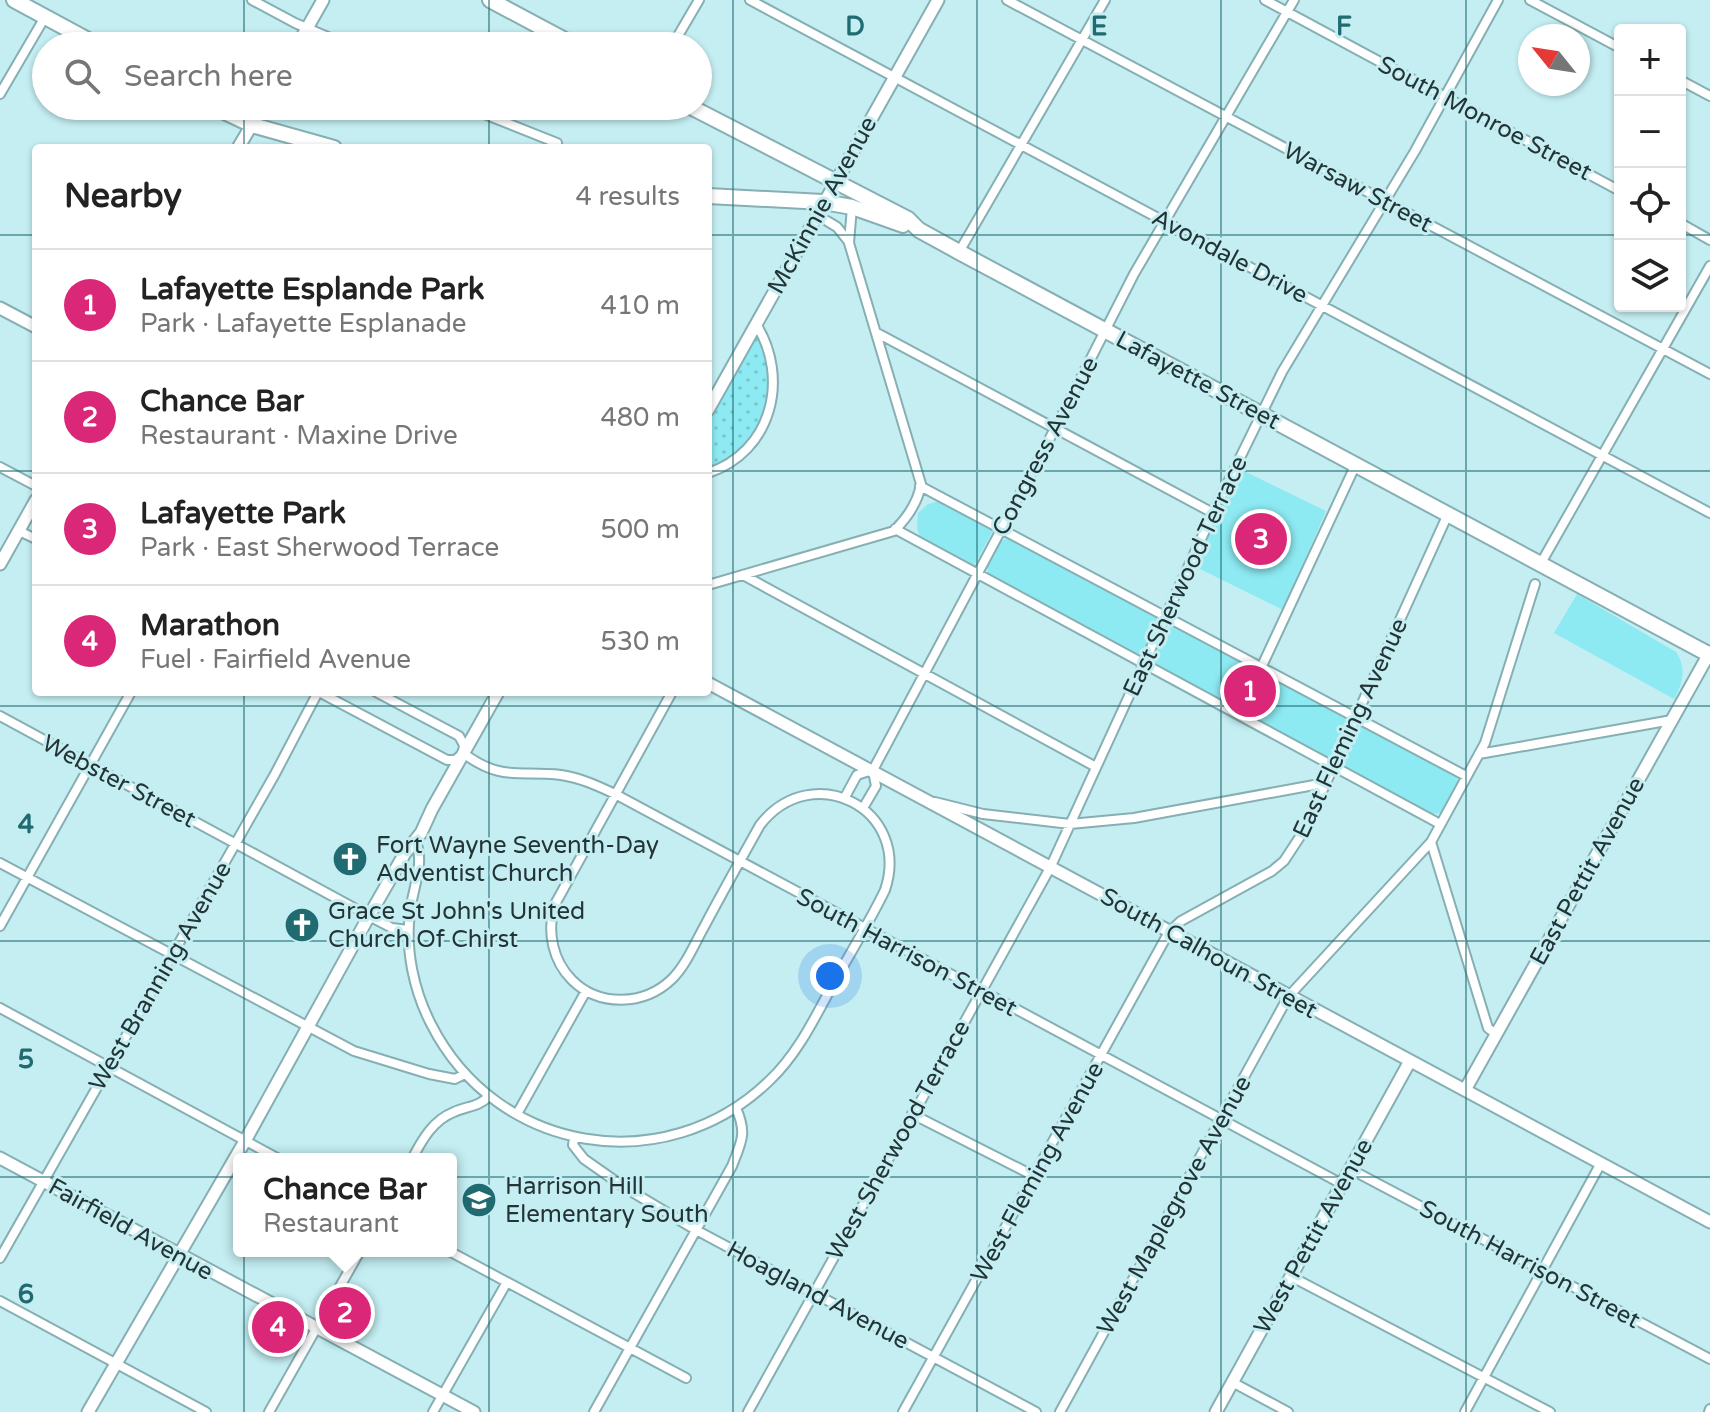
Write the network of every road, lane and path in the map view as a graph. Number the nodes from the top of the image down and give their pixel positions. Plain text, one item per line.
1 (14, 0) edge
2 (252, 0) edge
3 (323, 0) edge
4 (490, 0) edge
5 (699, 0) edge
6 (750, 0) edge
7 (938, 0) edge
8 (1007, 0) edge
9 (1105, 0) edge
10 (1265, 0) edge
11 (1294, 0) edge
12 (1498, 0) edge
13 (1530, 0) edge
14 (39, 9) edge
15 (1287, 12) junction
16 (307, 27) junction
17 (76, 32) edge
18 (304, 32) edge
19 (318, 32) edge
20 (550, 32) edge
21 (680, 32) edge
22 (1083, 40) junction
23 (1614, 45) edge
24 (893, 77) junction
25 (1686, 83) edge
26 (0, 94) edge
27 (1710, 96) edge
28 (1446, 97) junction
29 (1226, 117) junction
30 (712, 118) edge
31 (241, 120) edge
32 (255, 120) edge
33 (499, 120) edge
34 (252, 125) junction
35 (557, 143) dead end
36 (240, 144) edge
37 (320, 144) edge
38 (1022, 144) junction
39 (834, 182) junction
40 (1614, 188) edge
41 (712, 196) edge
42 (1383, 201) junction
43 (823, 202) junction
44 (852, 207) junction
45 (827, 221) dead end
46 (1166, 223) junction
47 (1686, 226) edge
48 (919, 230) junction
49 (1710, 240) edge
50 (849, 243) junction
51 (959, 252) junction
52 (1710, 266) edge
53 (1323, 305) junction
54 (0, 308) edge
55 (756, 324) junction
56 (32, 325) edge
57 (1105, 330) junction
58 (879, 334) junction
59 (1664, 349) junction
60 (1710, 374) edge
61 (712, 403) edge
62 (1260, 412) junction
63 (1055, 428) junction
64 (1603, 455) junction
65 (1356, 464) junction
66 (0, 467) edge
67 (712, 471) edge
68 (32, 484) edge
69 (920, 486) junction
70 (32, 511) edge
71 (1213, 513) junction
72 (1710, 513) edge
73 (1448, 514) junction
74 (895, 529) junction
75 (1002, 529) junction
76 (19, 531) junction
77 (32, 537) edge
78 (1541, 563) junction
79 (0, 564) edge
80 (977, 574) junction
81 (743, 575) junction
82 (712, 584) edge
83 (1535, 584) dead end
84 (1166, 617) junction
85 (1710, 654) edge
86 (1145, 664) junction
87 (1261, 668) junction
88 (923, 674) junction
89 (712, 685) edge
90 (129, 696) edge
91 (317, 696) edge
92 (327, 696) edge
93 (384, 696) edge
94 (496, 696) edge
95 (670, 696) edge
96 (0, 716) edge
97 (1355, 718) junction
98 (1672, 720) junction
99 (463, 753) junction
100 (1479, 754) junction
101 (90, 766) junction
102 (1333, 766) junction
103 (1096, 767) junction
104 (873, 770) junction
105 (1466, 776) junction
106 (1325, 783) junction
107 (615, 794) junction
108 (845, 797) junction
109 (931, 801) junction
110 (863, 808) junction
111 (983, 814) junction
112 (1070, 824) junction
113 (1440, 824) junction
114 (978, 827) junction
115 (416, 842) junction
116 (1431, 842) junction
117 (236, 843) junction
118 (740, 862) junction
119 (0, 863) edge
120 (1050, 868) junction
121 (27, 878) junction
122 (369, 916) junction
123 (0, 926) edge
124 (864, 928) junction
125 (408, 930) junction
126 (1169, 932) junction
127 (172, 955) junction
128 (586, 991) junction
129 (981, 992) junction
130 (1288, 997) junction
131 (0, 1008) edge
132 (308, 1028) junction
133 (1496, 1034) junction
134 (1102, 1055) junction
135 (1410, 1061) junction
136 (109, 1067) junction
137 (465, 1074) junction
138 (1465, 1090) junction
139 (489, 1096) junction
140 (736, 1108) junction
141 (517, 1114) junction
142 (912, 1114) junction
143 (1221, 1121) junction
144 (574, 1138) junction
145 (245, 1141) junction
146 (238, 1153) edge
147 (268, 1153) edge
148 (415, 1153) edge
149 (0, 1158) edge
150 (233, 1161) edge
151 (1601, 1163) junction
152 (1350, 1169) junction
153 (1034, 1176) junction
154 (43, 1181) junction
155 (1342, 1184) junction
156 (1710, 1222) edge
157 (696, 1230) junction
158 (178, 1255) junction
159 (457, 1255) edge
160 (357, 1257) edge
161 (0, 1258) edge
162 (1542, 1271) junction
163 (1290, 1276) junction
164 (507, 1282) junction
165 (813, 1292) junction
166 (0, 1301) edge
167 (316, 1329) junction
168 (630, 1348) junction
169 (934, 1357) junction
170 (1710, 1359) edge
171 (116, 1363) junction
172 (1485, 1377) junction
173 (686, 1378) dead end
174 (1232, 1382) junction
175 (442, 1396) junction
176 (88, 1412) edge
177 (206, 1412) edge
178 (269, 1412) edge
179 (433, 1412) edge
180 (474, 1412) edge
181 (594, 1412) edge
182 (748, 1412) edge
183 (903, 1412) edge
184 (1036, 1412) edge
185 (1060, 1412) edge
186 (1216, 1412) edge
187 (1288, 1412) edge
188 (1465, 1412) edge
189 (1550, 1412) edge

1 - 14 highway
2 - 16 street
3 - 16 street
4 - 20 highway
5 - 21 street
6 - 24 street, Avondale Drive
7 - 24 street, McKinnie Avenue
8 - 22 street, Warsaw Street
9 - 22 street
10 - 15 street, South Monroe Street
11 - 15 street, Congress Avenue
12 - 28 street, East Sherwood Terrace
13 - 23 street
14 - 17 highway
14 - 26 street
15 - 28 street, South Monroe Street
15 - 29 street, Congress Avenue
16 - 18 street
16 - 19 street
22 - 29 street, Warsaw Street
22 - 38 street
24 - 38 street, Avondale Drive
24 - 39 street, McKinnie Avenue
25 - 27 street
28 - 40 street, South Monroe Street
28 - 42 street, East Sherwood Terrace
29 - 42 street, Warsaw Street
29 - 46 street, Congress Avenue
30 - 39 highway, Lafayette Street
31 - 34 highway
32 - 34 street
33 - 35 street
34 - 36 street
34 - 37 highway
38 - 46 street, Avondale Drive
38 - 51 street
39 - 43 street, McKinnie Avenue
39 - 48 highway, Lafayette Street
41 - 43 highway
42 - 53 street, East Sherwood Terrace
42 - 59 street, Warsaw Street
43 - 44 highway
43 - 55 street, McKinnie Avenue
44 - 48 highway
44 - 50 street
45 - 50 street
46 - 53 street, Avondale Drive
46 - 57 street, Congress Avenue
47 - 49 street
48 - 51 highway, Lafayette Street
50 - 58 street
51 - 57 highway, Lafayette Street
52 - 59 street
53 - 62 street, East Sherwood Terrace
53 - 64 street, Avondale Drive
54 - 56 street
55 - 61 street, McKinnie Avenue
55 - 67 street
57 - 62 highway, Lafayette Street
57 - 63 street, Congress Avenue
58 - 63 street
58 - 69 street
59 - 60 street, Warsaw Street
59 - 64 street
62 - 65 highway, Lafayette Street
62 - 71 street, East Sherwood Terrace
63 - 71 street
63 - 75 street, Congress Avenue
64 - 72 street, Avondale Drive
64 - 78 street
65 - 73 highway, Lafayette Street
65 - 87 street
66 - 68 street
69 - 74 street
69 - 75 street
70 - 76 street
71 - 84 street, East Sherwood Terrace
73 - 78 highway, Lafayette Street
73 - 97 street, East Fleming Avenue
74 - 80 street
74 - 81 street
75 - 80 street, Congress Avenue
75 - 84 street
76 - 77 street
76 - 79 street
78 - 85 highway, Lafayette Street
80 - 86 street
80 - 88 street, Congress Avenue
81 - 82 street
81 - 88 street
83 - 100 street, West Maplegrove Avenue
84 - 86 street, East Sherwood Terrace
84 - 87 street
85 - 98 street, East Pettit Avenue
86 - 102 street
86 - 103 street, East Sherwood Terrace
87 - 97 street
88 - 103 street
88 - 104 street, Congress Avenue
89 - 104 street, South Calhoun Street
90 - 101 street
91 - 117 street, West Branning Avenue
92 - 99 street, South Harrison Street
93 - 99 street, South Harrison Street
94 - 99 street
95 - 107 street
96 - 101 street, Webster Street
97 - 102 street, East Fleming Avenue
97 - 105 street
98 - 100 street
98 - 133 street, East Pettit Avenue
99 - 107 street, South Harrison Street
99 - 115 street
100 - 105 street, West Maplegrove Avenue
101 - 117 street, Webster Street
101 - 121 street
102 - 106 street, East Fleming Avenue
102 - 113 street
103 - 112 street, East Sherwood Terrace
104 - 108 street
104 - 109 street, South Calhoun Street
104 - 110 street
105 - 113 street, West Maplegrove Avenue
106 - 112 street
106 - 126 street, East Fleming Avenue
107 - 118 street, South Harrison Street
107 - 128 street
108 - 110 street
108 - 118 street
109 - 111 street
109 - 114 street, South Calhoun Street
110 - 124 street
111 - 112 street
111 - 114 street
112 - 120 street, East Sherwood Terrace
113 - 116 street, West Maplegrove Avenue
114 - 120 street, South Calhoun Street
115 - 122 street
115 - 125 street
116 - 130 street, West Maplegrove Avenue
116 - 133 street
117 - 122 street, Webster Street
117 - 127 street, West Branning Avenue
118 - 124 street, South Harrison Street
118 - 128 street
119 - 121 street
120 - 126 street, South Calhoun Street
120 - 129 street, West Sherwood Terrace
121 - 123 street
121 - 127 street
122 - 125 street, Webster Street
122 - 132 street
124 - 129 street, South Harrison Street
124 - 140 street
125 - 137 street
126 - 130 street, South Calhoun Street
126 - 134 street, West Fleming Avenue
127 - 132 street
127 - 136 street, West Branning Avenue
128 - 141 street
129 - 134 street, South Harrison Street
129 - 142 street, West Sherwood Terrace
130 - 135 street, South Calhoun Street
130 - 143 street, West Maplegrove Avenue
131 - 136 street
132 - 137 street
132 - 145 street
133 - 138 street, East Pettit Avenue
134 - 143 street, South Harrison Street
134 - 153 street, West Fleming Avenue
135 - 138 street, South Calhoun Street
135 - 152 street, West Pettit Avenue
136 - 145 street
136 - 154 street, West Branning Avenue
137 - 139 street
138 - 151 street, South Calhoun Street
139 - 141 street
139 - 148 street
140 - 144 street
140 - 157 street
141 - 144 street
142 - 153 street
142 - 165 street, West Sherwood Terrace
143 - 155 street, South Harrison Street
143 - 185 street, West Maplegrove Avenue
144 - 157 street, Hoagland Avenue
145 - 146 street
145 - 147 street
149 - 154 street, Fairfield Avenue
150 - 158 street
151 - 156 street, South Calhoun Street
151 - 162 street
152 - 155 street, West Pettit Avenue
152 - 162 street, South Harrison Street
153 - 169 street, West Fleming Avenue
154 - 158 street, Fairfield Avenue
154 - 161 street, West Branning Avenue
155 - 163 street, West Pettit Avenue
157 - 165 street, Hoagland Avenue
157 - 168 street
158 - 167 street, Fairfield Avenue
158 - 171 street
159 - 164 street
160 - 167 street
162 - 170 street, South Harrison Street
162 - 172 street
163 - 172 street
163 - 174 street, West Pettit Avenue
164 - 168 street
164 - 175 street
165 - 169 street, Hoagland Avenue
165 - 182 street, West Sherwood Terrace
166 - 171 street
167 - 175 street, Fairfield Avenue
167 - 178 street
168 - 173 street
168 - 181 street
169 - 183 street, West Fleming Avenue
169 - 184 street, Hoagland Avenue
171 - 176 street
171 - 177 street
172 - 188 street
172 - 189 street
174 - 186 street, West Pettit Avenue
174 - 187 street
175 - 179 street
175 - 180 street, Fairfield Avenue

